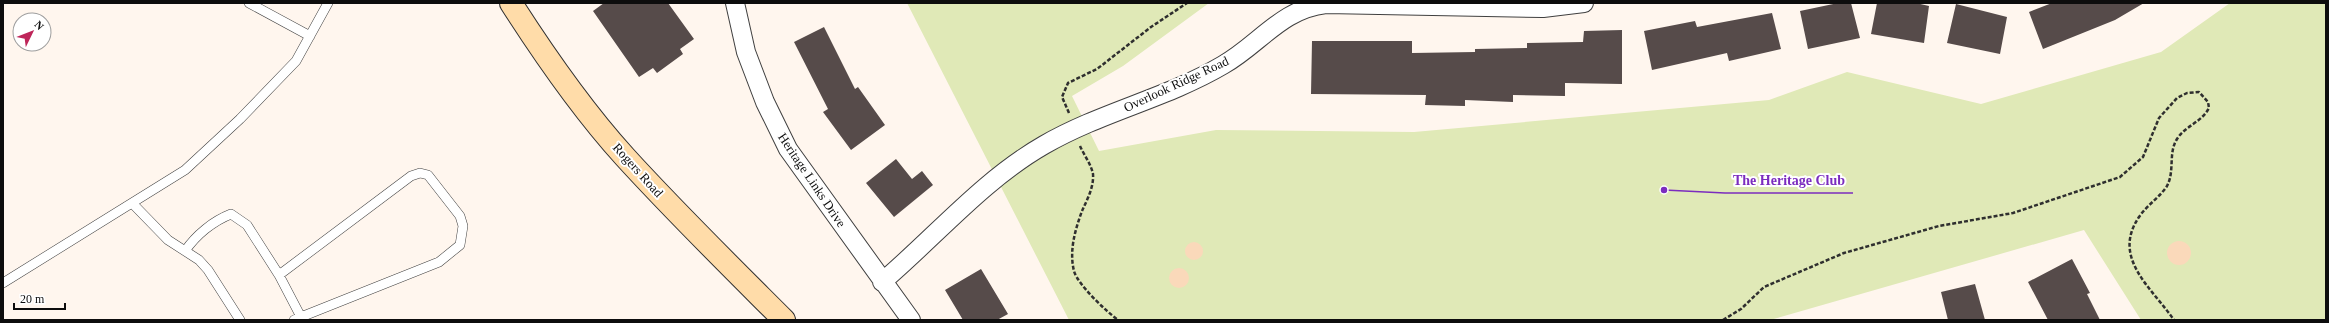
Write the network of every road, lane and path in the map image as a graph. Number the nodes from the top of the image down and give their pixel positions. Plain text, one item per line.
1 (249, 3) edge
2 (328, 3) edge
3 (511, 3) edge
4 (734, 3) edge
5 (1187, 3) edge
6 (1584, 3) edge
7 (1512, 4) edge
8 (310, 36) junction
9 (1074, 130) junction
10 (132, 203) junction
11 (185, 251) junction
12 (279, 275) junction
13 (882, 282) junction
14 (3, 283) edge
15 (297, 319) edge
16 (240, 320) edge
17 (784, 320) edge
18 (911, 320) edge
19 (1118, 320) edge
20 (1723, 320) edge
21 (2174, 320) edge

1 - 8 lane
2 - 8 lane
3 - 17 main road, Rogers Road
4 - 13 street, Heritage Links Drive
5 - 9 path
6 - 7 street, Overlook Ridge Road
7 - 9 street, Overlook Ridge Road
8 - 10 lane
9 - 13 street, Overlook Ridge Road
9 - 19 path
10 - 11 lane
10 - 14 lane
11 - 12 lane
11 - 16 lane
12 - 15 lane
12 - 15 lane
13 - 18 street, Heritage Links Drive
20 - 21 path

